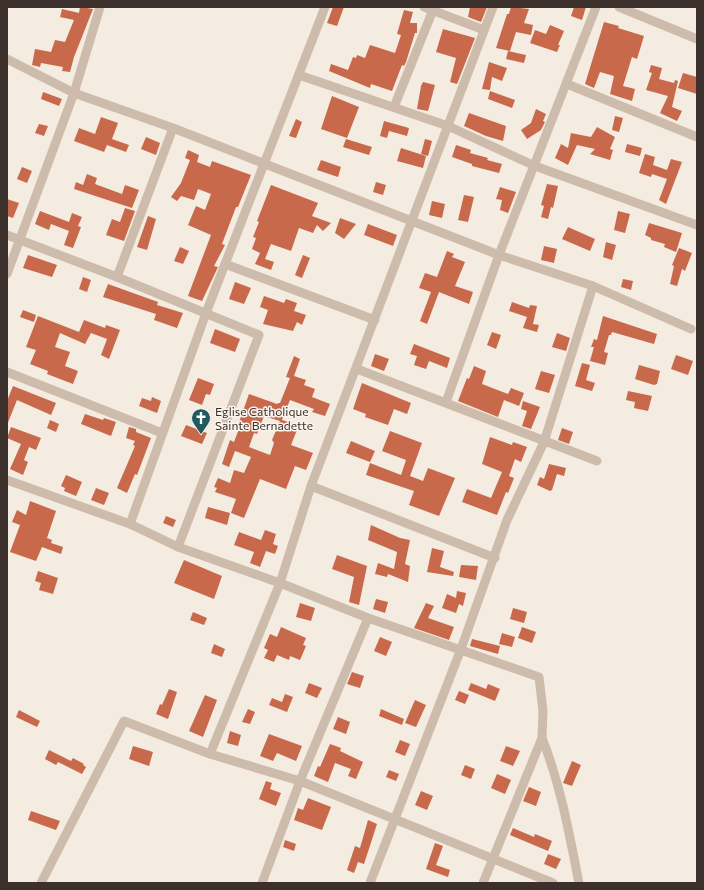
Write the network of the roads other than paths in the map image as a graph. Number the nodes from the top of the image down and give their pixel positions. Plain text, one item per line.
1 (100, 7) edge
2 (325, 7) edge
3 (493, 7) edge
4 (596, 7) edge
5 (619, 7) edge
6 (428, 9) edge
7 (484, 30) junction
8 (697, 39) edge
9 (7, 59) edge
10 (299, 75) junction
11 (567, 84) junction
12 (74, 93) junction
13 (394, 107) junction
14 (448, 126) junction
15 (173, 128) junction
16 (697, 137) edge
17 (264, 165) junction
18 (535, 166) junction
19 (411, 221) junction
20 (697, 225) edge
21 (7, 235) edge
22 (20, 239) junction
23 (499, 255) junction
24 (226, 264) junction
25 (7, 274) edge
26 (117, 277) junction
27 (593, 286) junction
28 (206, 313) junction
29 (375, 320) junction
30 (691, 329) dead end
31 (357, 369) junction
32 (7, 372) edge
33 (446, 402) junction
34 (162, 433) junction
35 (544, 442) junction
36 (597, 461) dead end
37 (7, 480) edge
38 (310, 486) junction
39 (130, 524) junction
40 (178, 547) junction
41 (495, 558) junction
42 (280, 583) junction
43 (368, 618) junction
44 (461, 649) junction
45 (542, 738) junction
46 (210, 754) junction
47 (300, 781) junction
48 (395, 818) junction
49 (493, 858) junction
50 (41, 883) edge
51 (262, 883) edge
52 (370, 883) edge
53 (483, 883) edge
54 (553, 883) edge
55 (579, 883) edge

1 - 12 street
2 - 10 street
3 - 7 street
4 - 11 street
5 - 8 street
6 - 7 street
6 - 13 street
7 - 14 street
9 - 12 street
10 - 13 street
10 - 17 street
11 - 16 street
11 - 18 street
12 - 15 street
12 - 22 street
13 - 14 street
14 - 18 street
14 - 19 street
15 - 17 street
15 - 26 street
17 - 19 street
17 - 24 street
18 - 20 street
18 - 23 street
19 - 23 street
19 - 29 street
21 - 22 street
22 - 25 street
22 - 26 street
23 - 27 street
23 - 33 street
24 - 28 street
24 - 29 street
26 - 28 street
27 - 30 street
27 - 35 street
28 - 34 street
28 - 40 street
29 - 31 street
31 - 33 street
31 - 38 street
32 - 34 street
33 - 35 street
34 - 39 street
35 - 36 street
35 - 41 street
37 - 39 street
38 - 41 street
38 - 42 street
39 - 40 street
40 - 42 street
41 - 44 street
42 - 43 street
42 - 46 street
43 - 44 street
43 - 47 street
44 - 45 street
44 - 48 street
45 - 49 street
45 - 55 street
46 - 47 street
46 - 50 street
47 - 48 street
47 - 51 street
48 - 49 street
48 - 52 street
49 - 53 street
49 - 54 street

